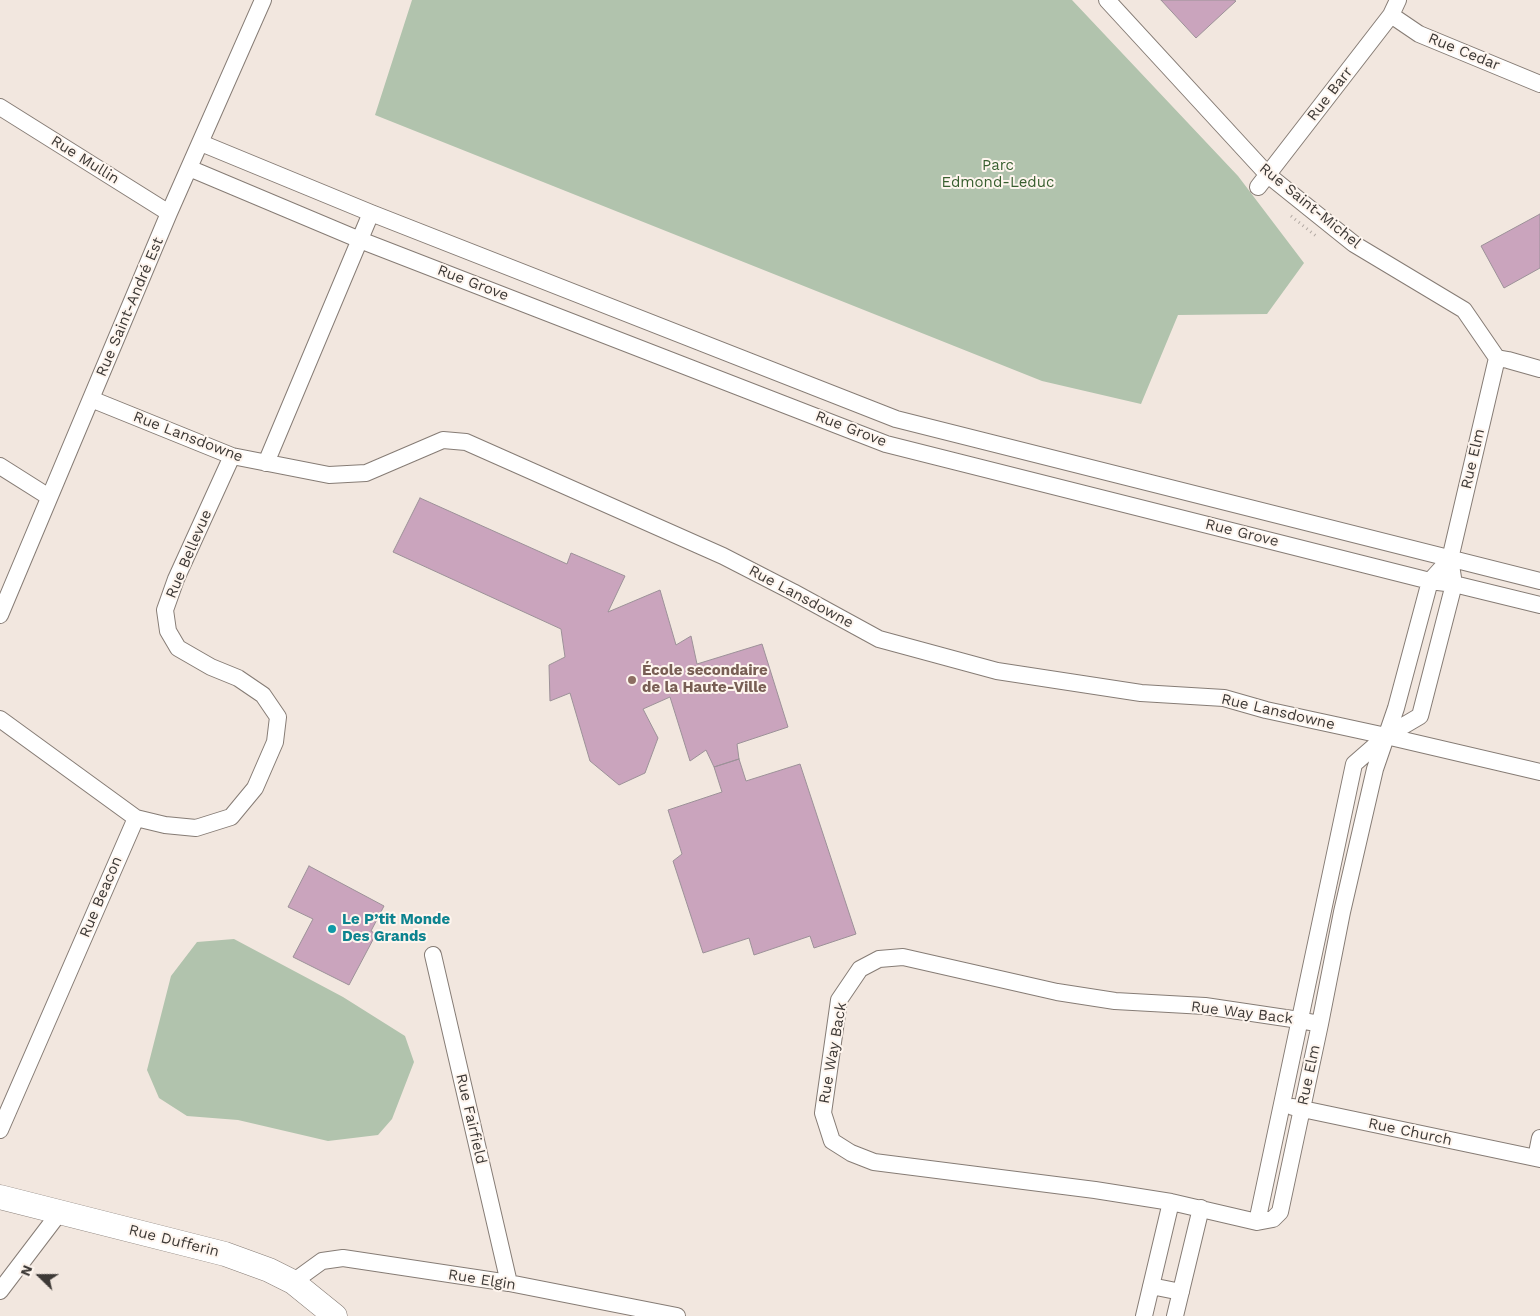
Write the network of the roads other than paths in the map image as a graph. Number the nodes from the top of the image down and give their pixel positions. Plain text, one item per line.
1 (263, 0) edge
2 (1107, 0) edge
3 (1398, 0) edge
4 (1390, 16) junction
5 (1540, 84) edge
6 (0, 107) edge
7 (201, 143) junction
8 (189, 168) junction
9 (1263, 181) junction
10 (169, 213) junction
11 (371, 213) junction
12 (360, 240) junction
13 (1497, 358) junction
14 (1540, 369) edge
15 (91, 399) junction
16 (232, 456) junction
17 (266, 463) junction
18 (0, 466) edge
19 (49, 497) junction
20 (1450, 559) junction
21 (1430, 581) junction
22 (1540, 581) edge
23 (1454, 584) junction
24 (1540, 605) edge
25 (0, 615) edge
26 (0, 719) edge
27 (1386, 736) junction
28 (1540, 772) edge
29 (136, 818) junction
30 (1323, 908) junction
31 (1342, 912) junction
32 (433, 955) dead end
33 (1299, 1020) junction
34 (1320, 1024) junction
35 (1281, 1105) junction
36 (1302, 1109) junction
37 (0, 1130) edge
38 (1540, 1138) edge
39 (1538, 1158) edge
40 (0, 1197) edge
41 (1171, 1202) junction
42 (1201, 1208) junction
43 (60, 1212) junction
44 (1257, 1222) junction
45 (293, 1282) junction
46 (509, 1283) junction
47 (1152, 1286) junction
48 (0, 1291) edge
49 (1181, 1292) junction
50 (335, 1316) edge
51 (677, 1316) edge
52 (1144, 1316) edge
53 (1175, 1316) edge

1 - 7 street, Rue Saint-André Est
2 - 9 street, Rue Saint-Michel
3 - 4 street, Rue Barr
4 - 5 street, Rue Cedar
4 - 9 street, Rue Barr
6 - 10 street, Rue Mullin
7 - 8 street, Rue Saint-André Est
7 - 11 street, Rue Grove
8 - 10 street, Rue Saint-André Est
8 - 12 street, Rue Grove
9 - 13 street, Rue Saint-Michel
10 - 15 street, Rue Saint-André Est
11 - 12 street
11 - 20 street, Rue Grove
12 - 17 street
12 - 21 street, Rue Grove
13 - 14 street
13 - 20 street, Rue Elm
15 - 16 street, Rue Lansdowne
15 - 19 street, Rue Saint-André Est
16 - 17 street, Rue Lansdowne
16 - 29 street, Rue Bellevue
17 - 27 street, Rue Lansdowne
18 - 19 street
19 - 25 street, Rue Saint-André Est
20 - 21 street, Rue Elm
20 - 22 street, Rue Grove
20 - 23 street, Rue Elm
21 - 23 street, Rue Grove
21 - 27 street, Rue Elm
23 - 24 street, Rue Grove
23 - 27 street, Rue Elm
26 - 29 street
27 - 28 street, Rue Lansdowne
27 - 30 street, Rue Elm
27 - 31 street, Rue Elm
29 - 37 street, Rue Beacon
30 - 31 street
30 - 33 street, Rue Elm
31 - 34 street, Rue Elm
32 - 46 street, Rue Fairfield
33 - 34 street, Rue Way Back
33 - 35 street, Rue Elm
33 - 41 street, Rue Way Back
34 - 36 street, Rue Elm
35 - 36 street, Rue Church
35 - 44 street, Rue Elm
36 - 39 street, Rue Church
36 - 44 street, Rue Elm
38 - 39 street
40 - 43 main road, Rue Dufferin
41 - 42 street
41 - 47 street
42 - 44 street
42 - 49 street
43 - 45 main road, Rue Dufferin
43 - 48 street
45 - 46 street, Rue Elgin
45 - 50 main road, Rue Dufferin
46 - 51 street, Rue Elgin
47 - 49 street
47 - 52 street
49 - 53 street

